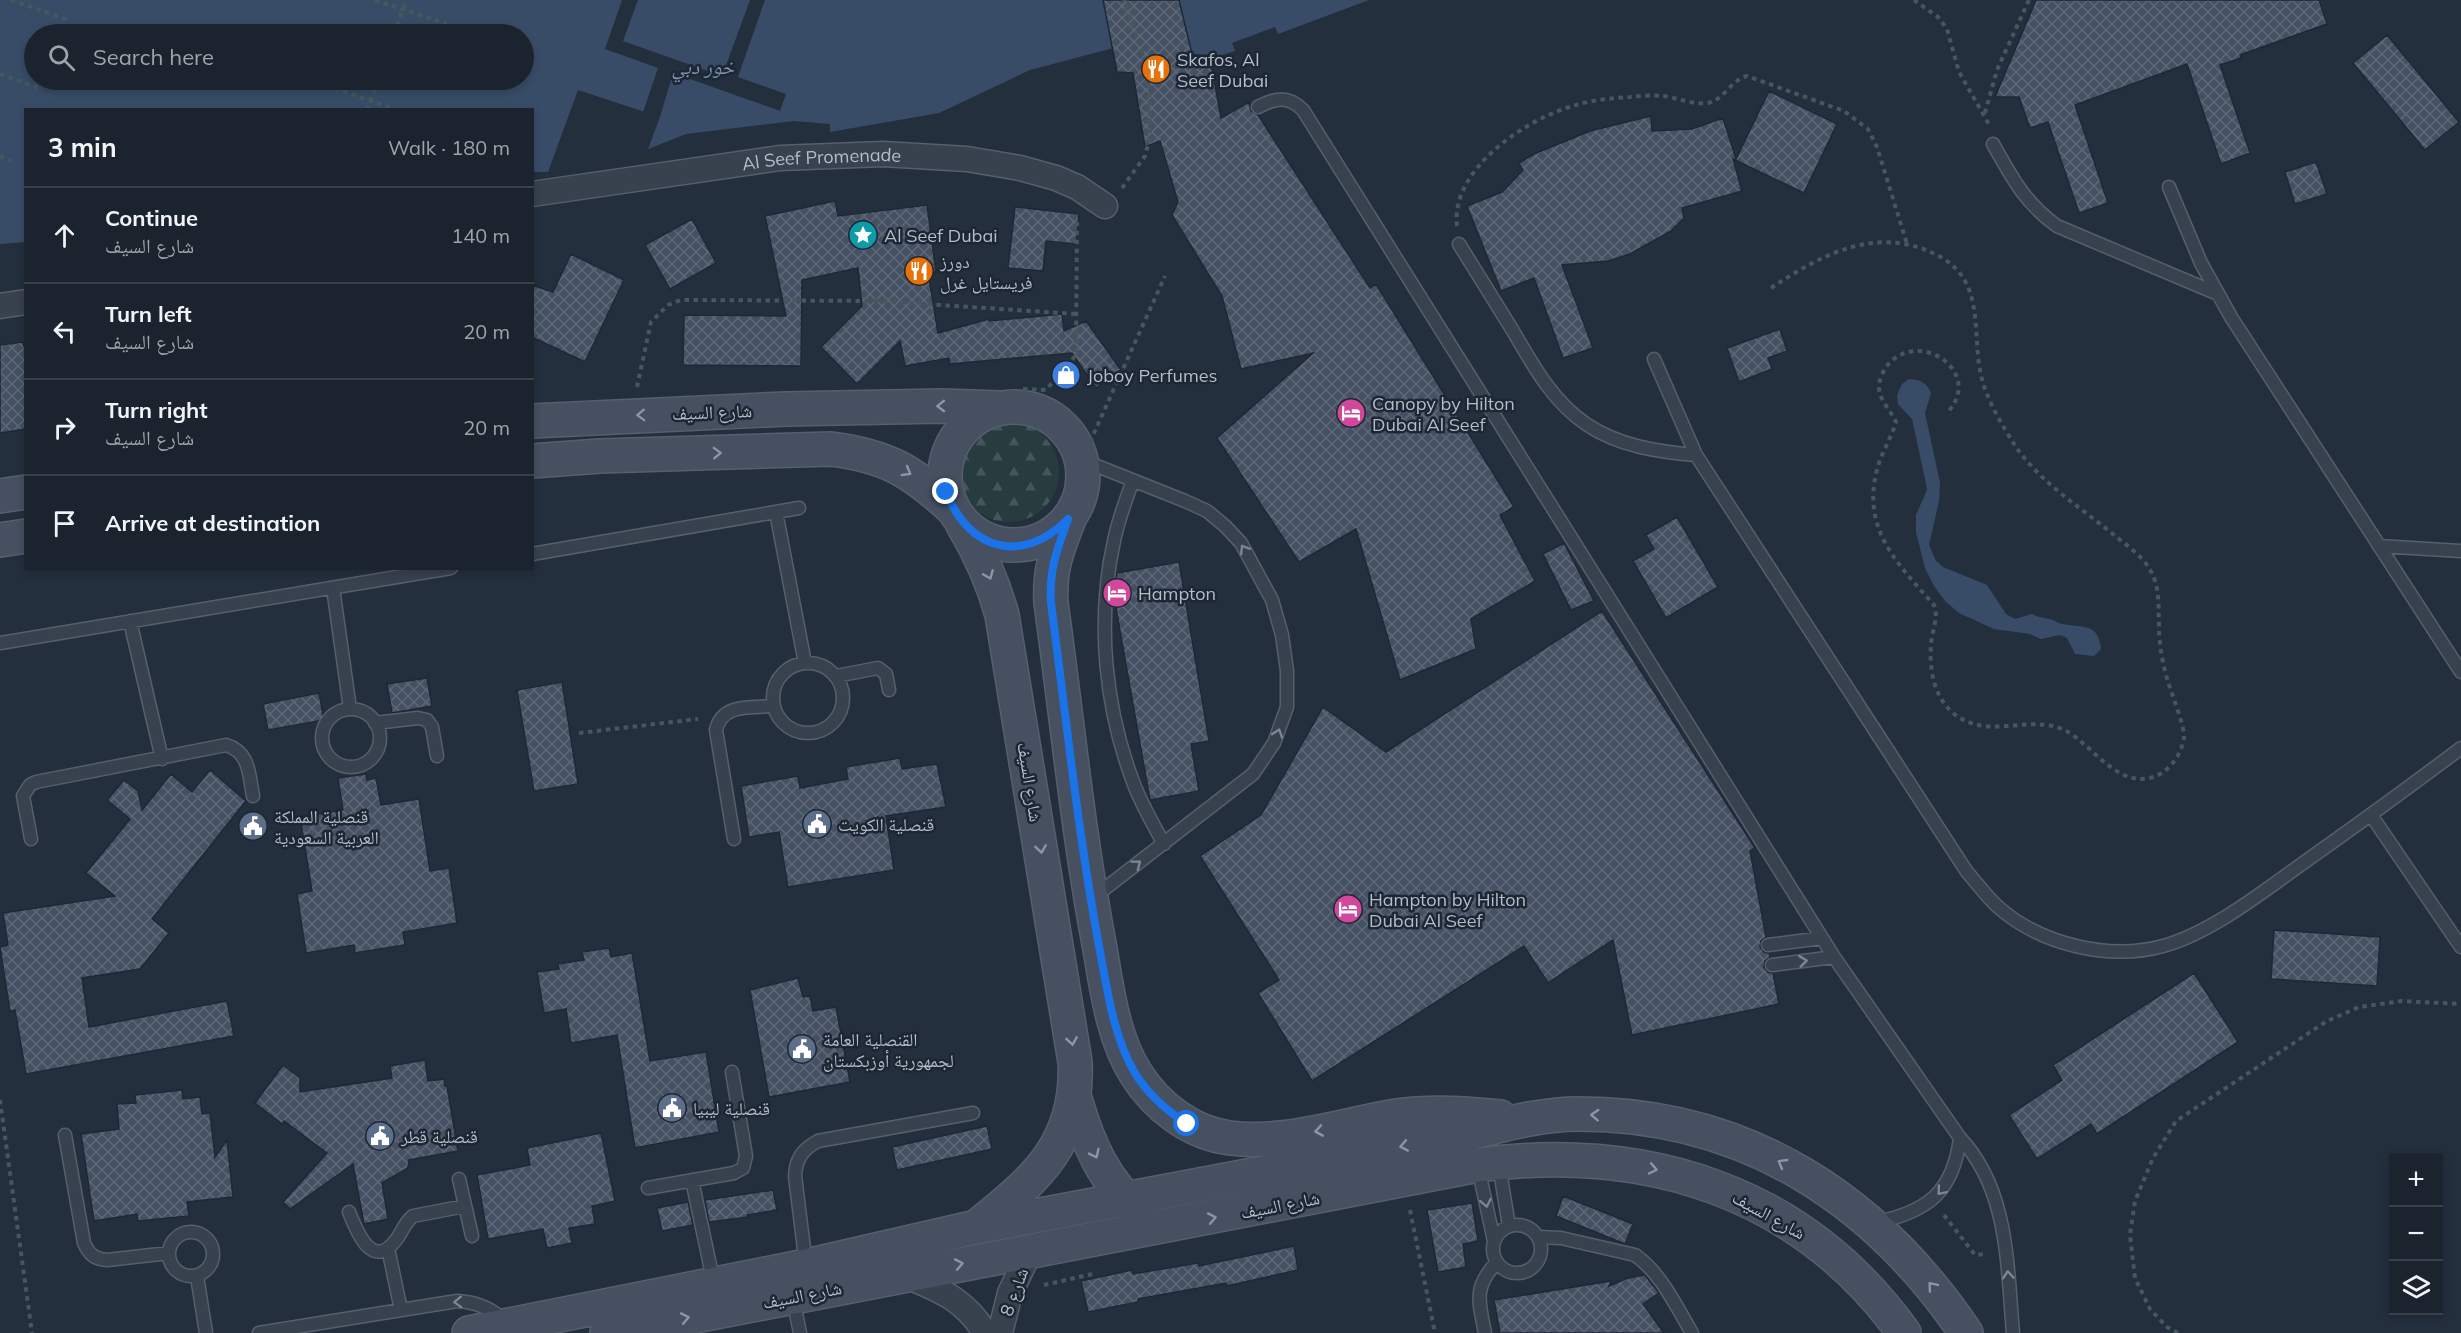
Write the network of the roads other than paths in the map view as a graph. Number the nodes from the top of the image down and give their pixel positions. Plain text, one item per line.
1 (1258, 107) dead end
2 (1994, 144) road end
3 (2169, 187) dead end
4 (534, 194) edge
5 (1105, 206) road end
6 (1459, 244) road end
7 (2218, 294) junction
8 (24, 302) edge
9 (0, 306) edge
10 (1654, 359) dead end
11 (1011, 398) junction
12 (534, 421) edge
13 (1696, 455) junction
14 (1082, 460) junction
15 (534, 461) edge
16 (1132, 480) junction
17 (24, 492) edge
18 (0, 496) edge
19 (799, 508) dead end
20 (777, 512) junction
21 (957, 516) junction
22 (1068, 519) junction
23 (24, 536) edge
24 (0, 540) edge
25 (2379, 546) junction
26 (2461, 551) edge
27 (534, 554) edge
28 (439, 570) edge
29 (333, 588) junction
30 (130, 621) junction
31 (0, 643) edge
32 (805, 663) junction
33 (2461, 672) edge
34 (836, 676) junction
35 (890, 690) dead end
36 (772, 706) junction
37 (350, 709) junction
38 (375, 723) junction
39 (2461, 748) edge
40 (437, 756) dead end
41 (162, 759) junction
42 (253, 796) dead end
43 (2371, 815) junction
44 (31, 839) dead end
45 (734, 839) dead end
46 (1164, 844) junction
47 (1090, 900) junction
48 (1822, 938) junction
49 (1768, 945) dead end
50 (2461, 947) edge
51 (1834, 957) junction
52 (1772, 965) dead end
53 (732, 1072) dead end
54 (1075, 1099) junction
55 (973, 1113) dead end
56 (1522, 1119) junction
57 (65, 1135) dead end
58 (1960, 1138) junction
59 (1488, 1164) junction
60 (459, 1179) dead end
61 (692, 1180) junction
62 (648, 1188) dead end
63 (1127, 1200) junction
64 (465, 1206) junction
65 (349, 1212) dead end
66 (1873, 1223) junction
67 (1170, 1226) junction
68 (1509, 1226) junction
69 (976, 1227) junction
70 (472, 1236) dead end
71 (1538, 1237) junction
72 (1494, 1241) junction
73 (388, 1248) junction
74 (1030, 1251) junction
75 (169, 1253) junction
76 (1496, 1263) junction
77 (806, 1266) junction
78 (904, 1275) junction
79 (197, 1276) junction
80 (714, 1285) junction
81 (792, 1296) junction
82 (400, 1310) junction
83 (509, 1326) junction
84 (206, 1333) edge
85 (259, 1333) edge
86 (470, 1333) edge
87 (607, 1333) edge
88 (800, 1333) edge
89 (985, 1333) edge
90 (1000, 1333) edge
91 (1485, 1333) edge
92 (1692, 1333) edge
93 (1904, 1333) edge
94 (1966, 1333) edge
95 (2013, 1333) edge

1 - 48 lane
2 - 7 lane
3 - 7 lane
4 - 5 street, Al Seef Promenade
6 - 13 lane
7 - 25 lane
8 - 9 street
10 - 13 lane
11 -> 12 main road, شارع السيف
11 - 14 main road, شارع السيف
11 - 21 main road, شارع السيف
13 - 43 lane
14 - 16 lane
14 - 22 main road, شارع السيف
15 -> 21 main road, شارع السيف
16 - 46 lane
46 -> 16 lane
17 - 18 main road
19 - 20 lane
20 - 27 lane
20 - 32 lane
21 - 22 main road, شارع السيف
21 -> 54 main road, شارع السيف
22 - 47 main road, شارع السيف
23 - 24 main road
25 - 26 lane
25 - 33 lane
28 - 29 lane
29 - 30 lane
29 - 37 lane
30 - 31 lane
30 - 41 lane
32 - 34 lane
32 - 36 lane
34 - 35 lane
34 - 36 lane
36 - 45 lane
37 - 38 lane
37 - 38 lane
38 - 40 lane
39 - 43 lane
41 - 42 lane
41 - 44 lane
43 - 50 lane
47 -> 46 lane
56 -> 47 main road, شارع السيف
48 - 49 lane
48 - 51 lane
52 -> 51 lane
51 - 58 lane
53 - 61 lane
54 -> 63 main road
54 - 69 main road, شارع السيف
55 - 77 lane
56 -> 63 main road, شارع السيف
66 -> 56 main road, شارع السيف
57 - 75 lane
58 -> 66 lane
95 -> 58 lane
67 -> 59 main road, شارع السيف
59 - 68 lane
59 -> 72 lane
59 -> 93 main road, شارع السيف
60 - 64 lane
61 - 62 lane
61 - 80 lane
63 - 67 main road
63 - 69 main road, شارع السيف
64 - 70 lane
64 - 73 lane
65 - 73 lane
94 -> 66 main road, شارع السيف
67 - 74 main road, شارع السيف
68 - 71 lane
68 - 72 lane
69 - 77 main road, شارع السيف
71 - 76 lane
71 - 92 lane
72 - 76 lane
73 - 82 lane
78 -> 74 main road, شارع السيف
74 - 90 street, شارع 8
75 - 79 lane
75 - 79 lane
76 - 91 lane
77 - 80 main road, شارع السيف
78 - 81 main road, شارع السيف
78 - 89 street, شارع 8
79 - 84 lane
80 - 83 main road, شارع السيف
87 -> 81 main road, شارع السيف
81 - 88 lane
83 -> 82 lane
82 - 85 lane
83 - 86 main road, شارع السيف

